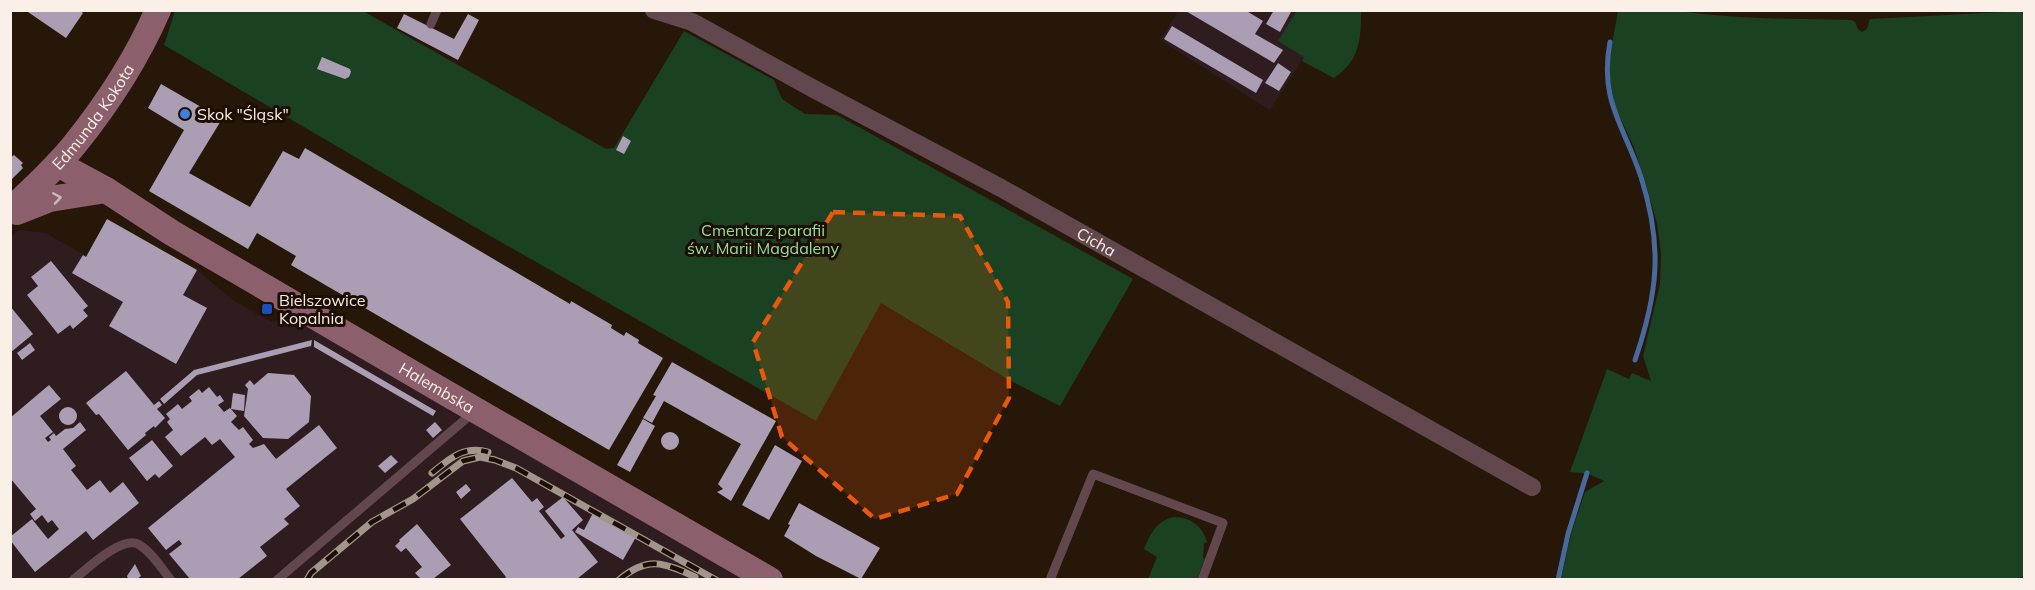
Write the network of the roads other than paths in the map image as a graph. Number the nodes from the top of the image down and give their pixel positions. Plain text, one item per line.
1 (158, 10) edge
2 (437, 10) edge
3 (654, 10) edge
4 (430, 24) dead end
5 (89, 125) junction
6 (58, 164) junction
7 (106, 190) junction
8 (10, 213) edge
9 (472, 408) junction
10 (1532, 487) dead end
11 (73, 579) edge
12 (171, 579) edge
13 (277, 579) edge
14 (770, 579) edge
15 (1050, 579) edge
16 (1202, 579) edge

1 - 5 street, Edmunda Kokota
2 - 4 lane
3 - 10 street, Cicha
5 - 6 street, Edmunda Kokota
5 - 7 street, Halembska
6 - 7 street, Halembska
6 - 8 street, Edmunda Kokota
8 -> 7 street
7 - 9 street, Halembska
9 - 13 lane
9 - 14 street, Halembska
11 - 12 lane
15 - 16 lane

